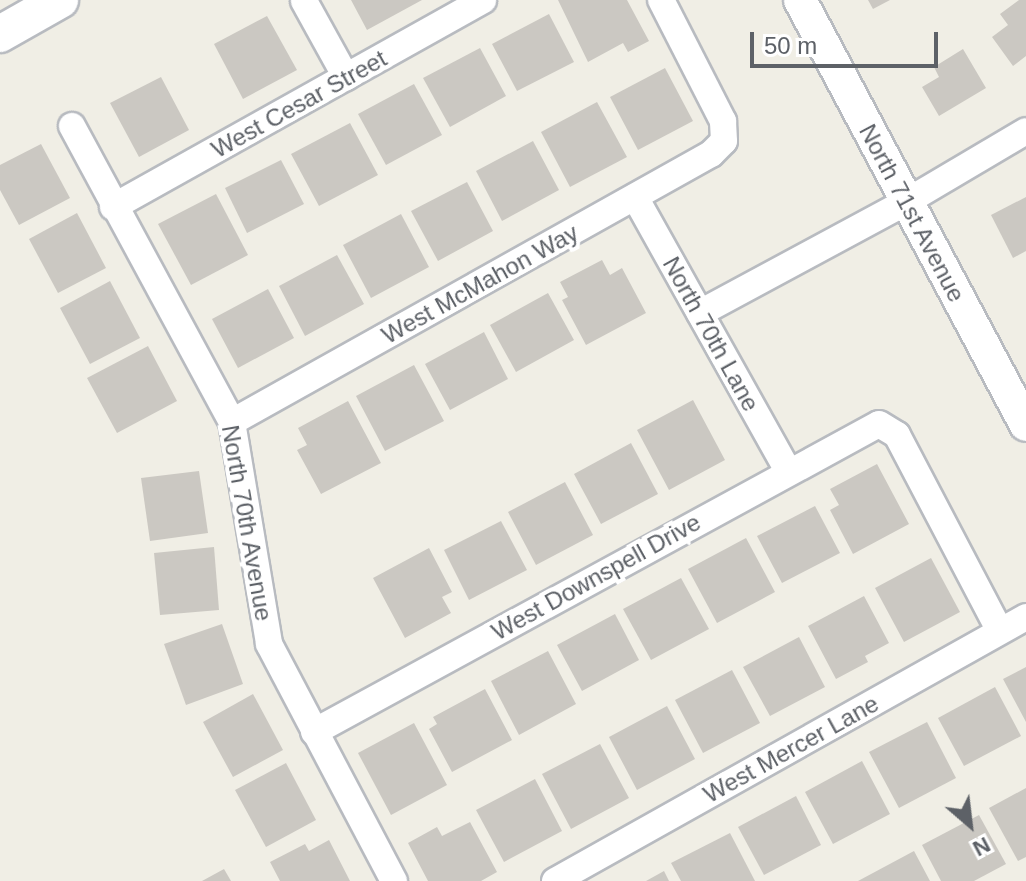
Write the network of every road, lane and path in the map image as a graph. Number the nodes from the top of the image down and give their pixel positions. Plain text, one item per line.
1 (60, 0) edge
2 (483, 0) edge
3 (661, 0) edge
4 (800, 0) edge
5 (304, 1) edge
6 (0, 34) edge
7 (346, 77) junction
8 (72, 126) dead end
9 (1026, 131) edge
10 (635, 197) junction
11 (906, 202) junction
12 (113, 207) junction
13 (700, 313) junction
14 (232, 422) junction
15 (1026, 425) edge
16 (788, 471) junction
17 (1026, 617) edge
18 (1000, 631) junction
19 (314, 732) junction
20 (394, 881) edge
21 (555, 881) edge

1 - 6 main road
2 - 7 street, West Cesar Street
3 - 10 street, West McMahon Way
4 - 11 street, North 71st Avenue
5 - 7 street
7 - 12 street, West Cesar Street
8 - 12 street, North 70th Avenue
9 - 11 street
10 - 13 street, North 70th Lane
10 - 14 street, West McMahon Way
11 - 13 street
11 - 15 street, North 71st Avenue
12 - 14 street, North 70th Avenue
13 - 16 street, North 70th Lane
14 - 19 street, North 70th Avenue
16 - 18 street, West Downspell Drive
16 - 19 street, West Downspell Drive
17 - 18 street, West Mercer Lane
18 - 21 street, West Mercer Lane
19 - 20 street, North 70th Avenue

